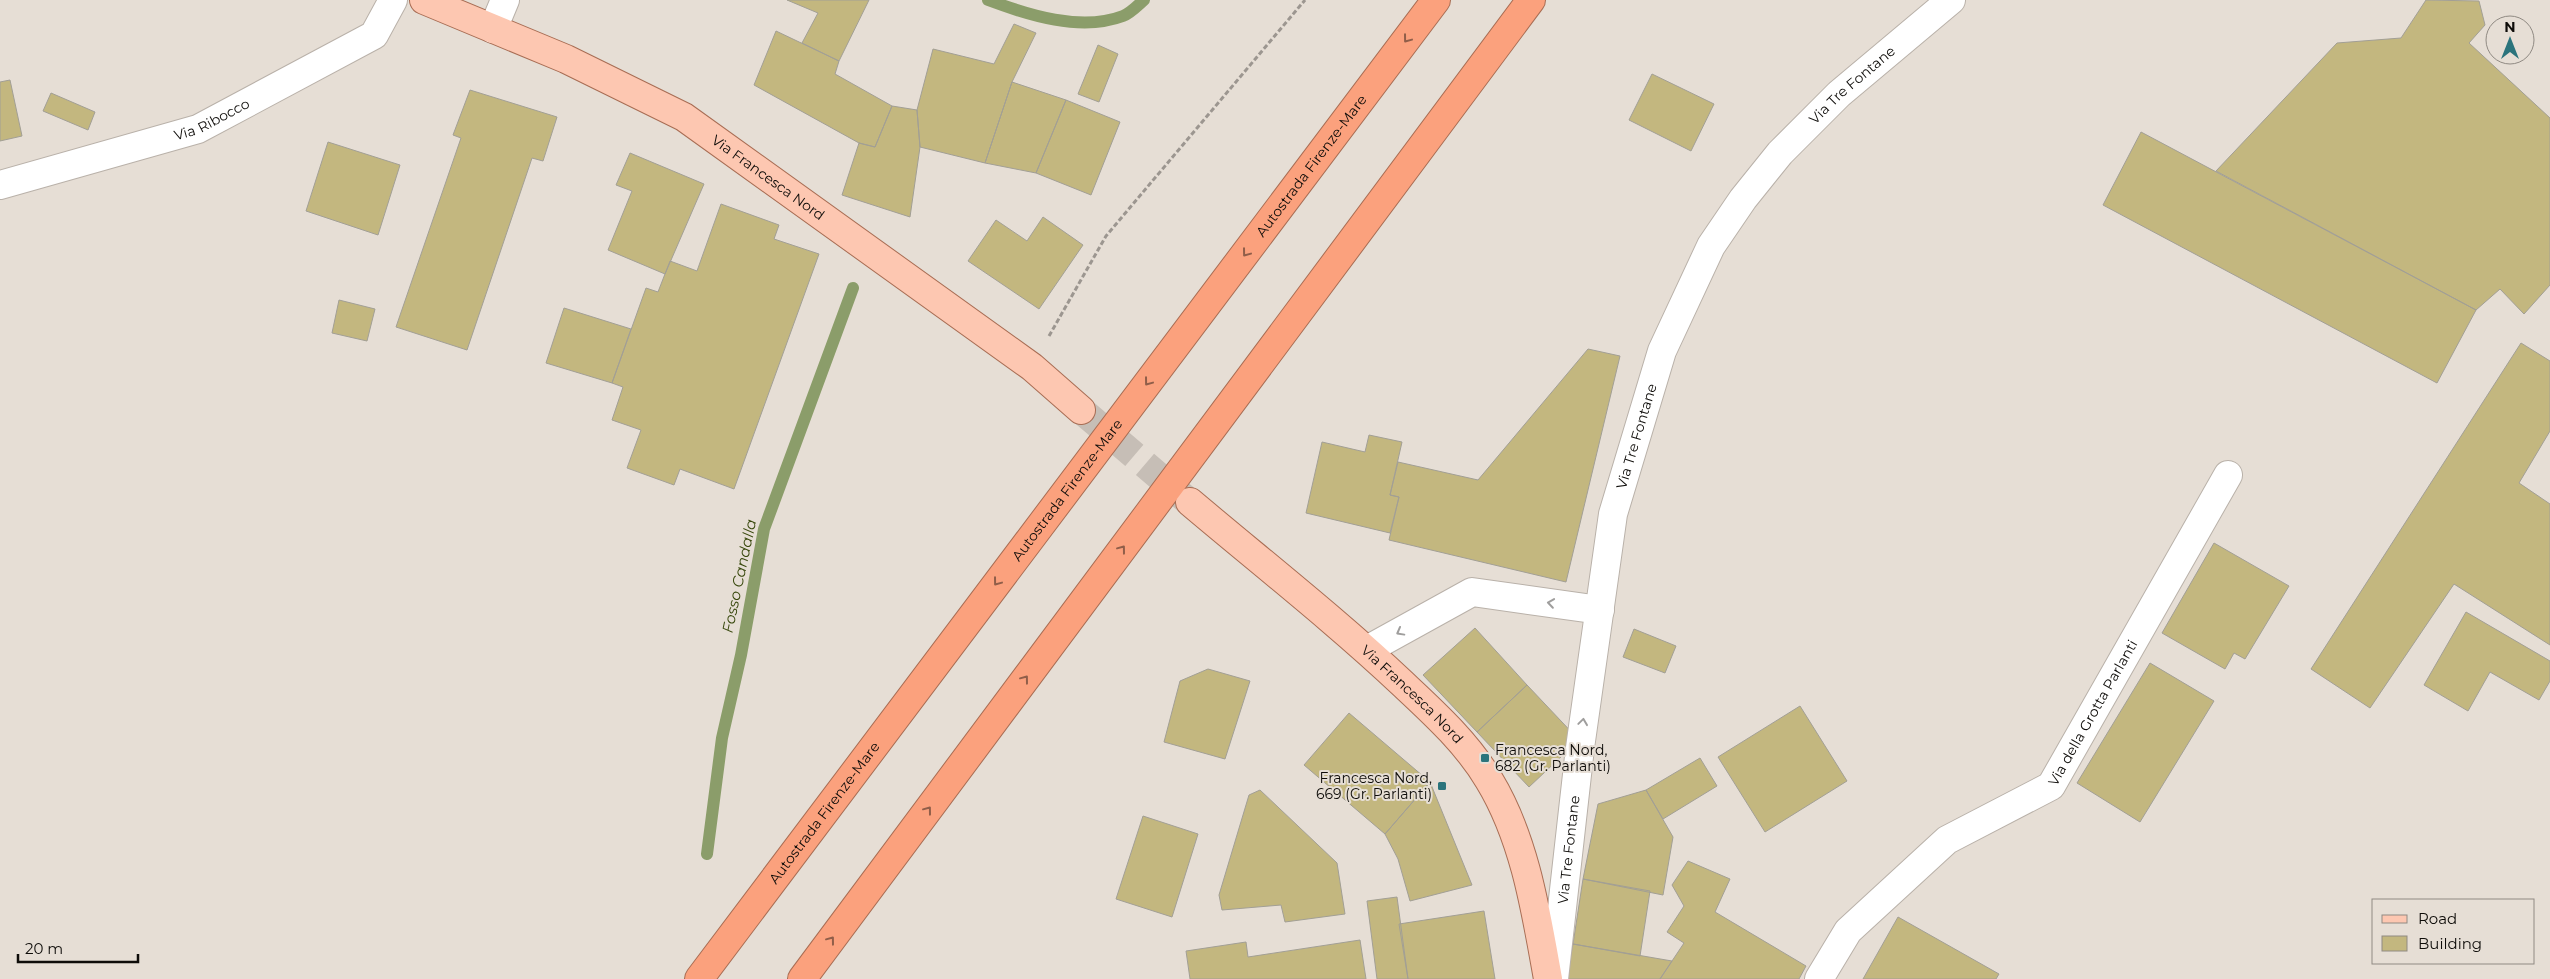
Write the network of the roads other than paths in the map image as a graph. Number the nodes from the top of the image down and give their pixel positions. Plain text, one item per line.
1 (393, 0) edge
2 (424, 0) edge
3 (505, 0) edge
4 (1436, 0) edge
5 (1531, 0) edge
6 (1951, 0) edge
7 (493, 29) junction
8 (0, 185) edge
9 (1081, 410) tunnel mouth
10 (2228, 475) dead end
11 (1190, 502) tunnel mouth
12 (1600, 610) junction
13 (1367, 650) junction
14 (699, 979) edge
15 (802, 979) edge
16 (1548, 979) edge
17 (1554, 979) edge
18 (1819, 979) edge

1 - 8 street, Via Ribocco
2 - 7 main road, Via Francesca Nord
3 - 7 street
4 -> 14 highway, Autostrada Firenze-Mare
15 -> 5 highway
6 - 12 street, Via Tre Fontane
7 - 9 main road, Via Francesca Nord
10 - 18 street, Via della Grotta Parlanti
11 - 13 main road, Via Francesca Nord
12 -> 13 street
17 -> 12 street, Via Tre Fontane
13 - 16 main road, Via Francesca Nord

